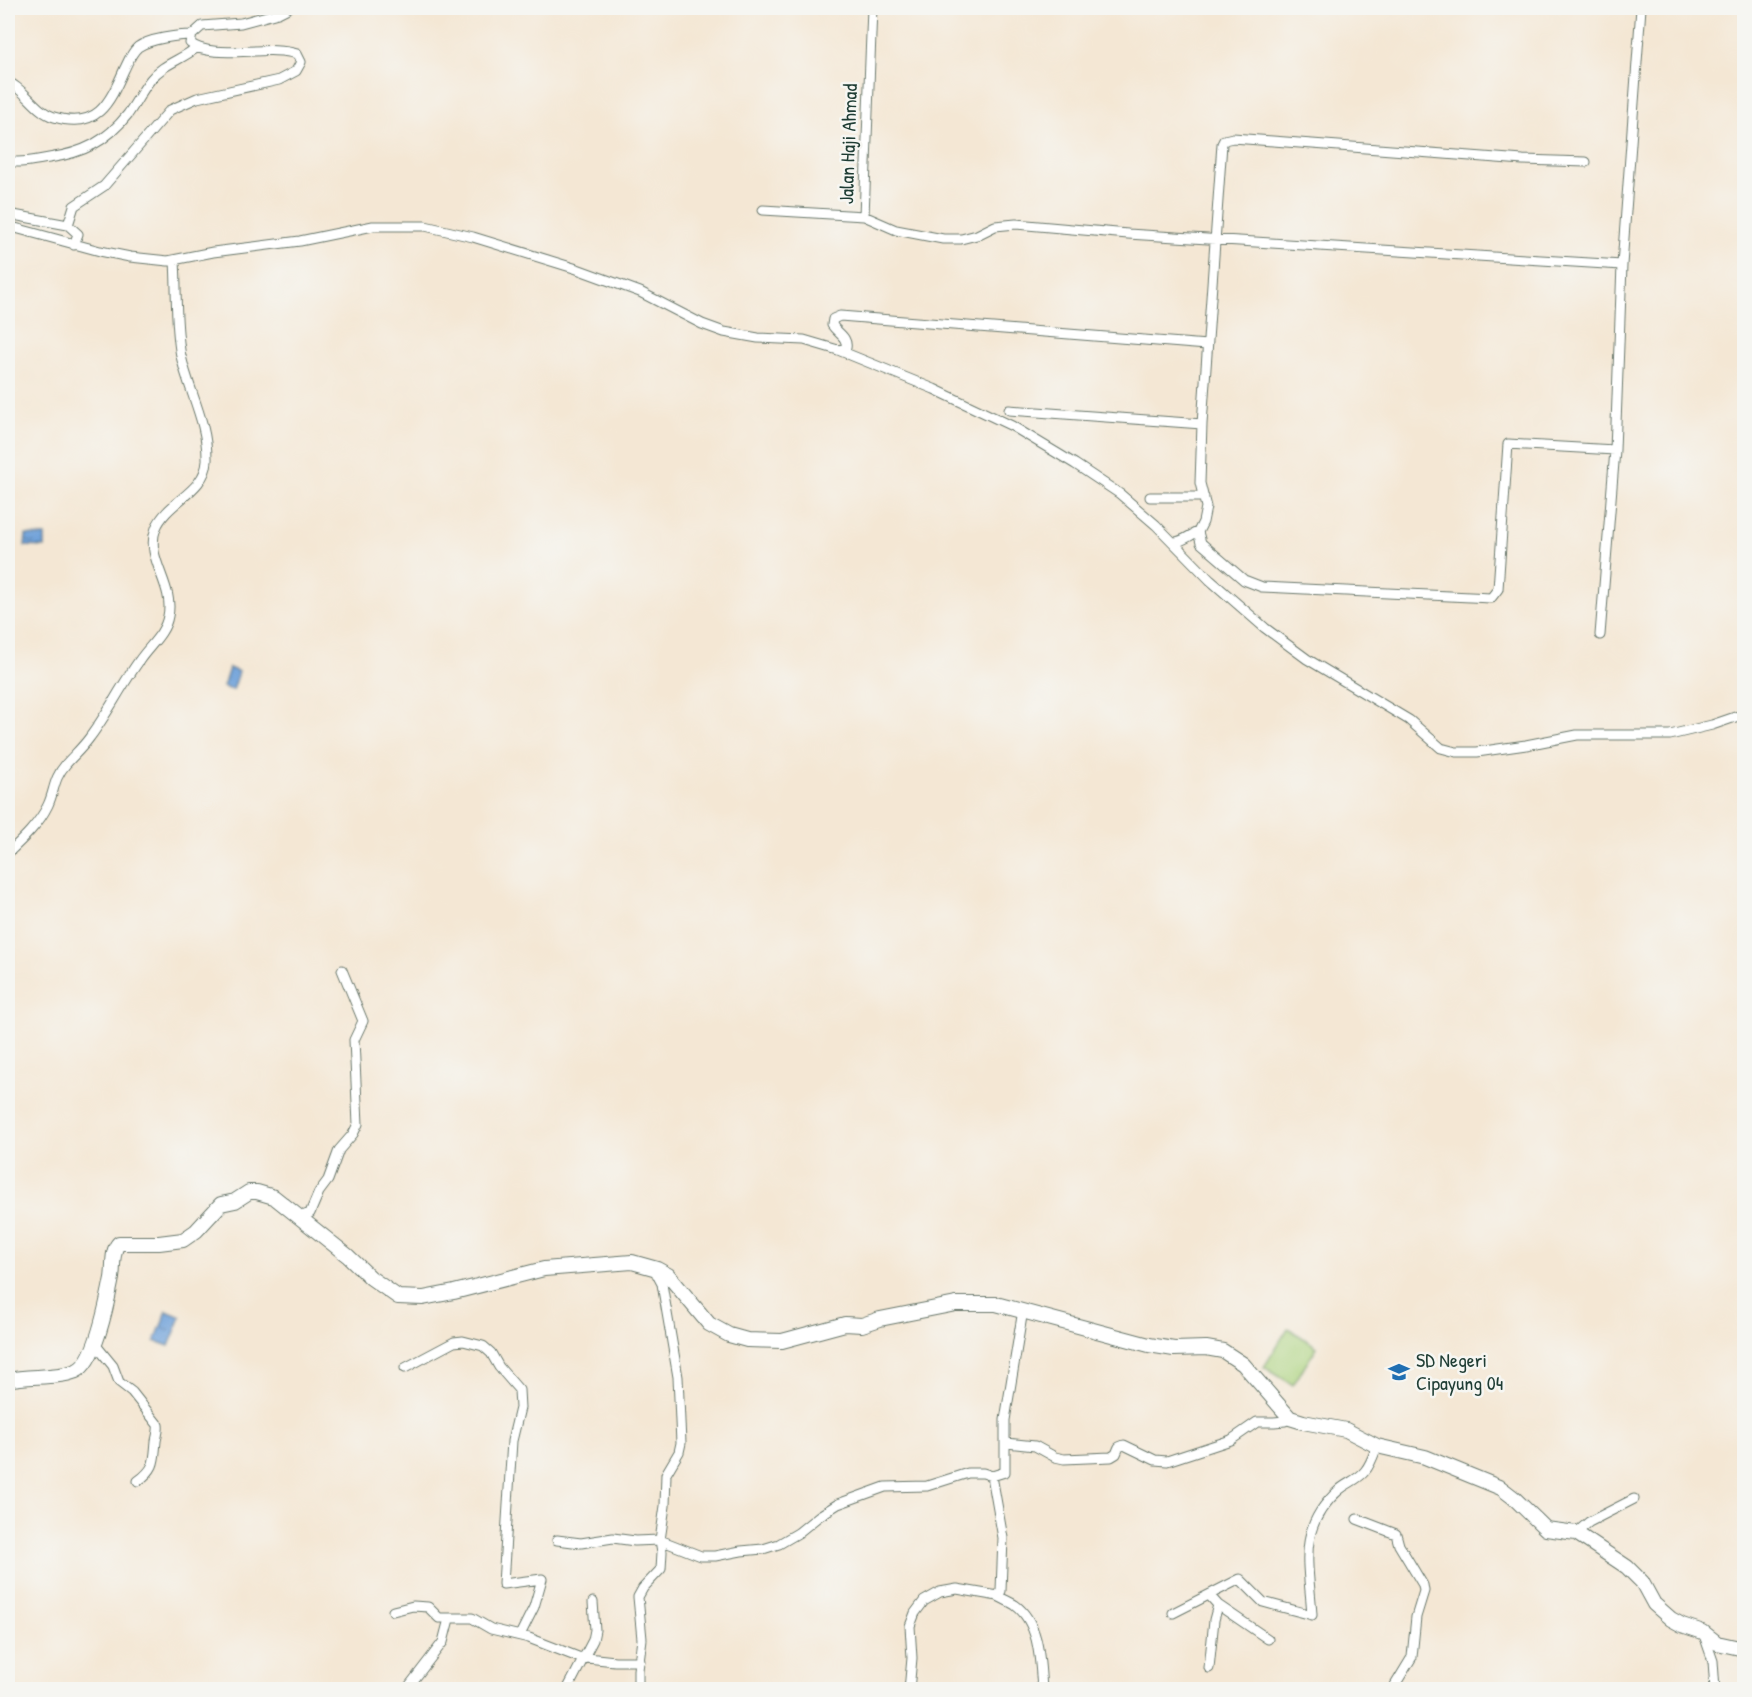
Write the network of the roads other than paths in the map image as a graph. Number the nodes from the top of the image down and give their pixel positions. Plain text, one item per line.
1 (288, 8) edge
2 (872, 8) edge
3 (1641, 8) edge
4 (192, 35) junction
5 (196, 48) junction
6 (8, 82) edge
7 (8, 161) edge
8 (1586, 162) dead end
9 (763, 210) dead end
10 (8, 214) edge
11 (864, 216) junction
12 (68, 225) junction
13 (8, 226) edge
14 (1215, 239) junction
15 (74, 245) junction
16 (175, 261) junction
17 (1622, 265) junction
18 (1207, 345) junction
19 (838, 351) junction
20 (1009, 410) dead end
21 (1202, 424) junction
22 (1615, 450) junction
23 (1150, 497) dead end
24 (1204, 497) junction
25 (1198, 532) junction
26 (1174, 542) junction
27 (1600, 634) dead end
28 (1744, 714) edge
29 (8, 853) edge
30 (342, 970) dead end
31 (300, 1217) junction
32 (653, 1267) junction
33 (1023, 1310) junction
34 (95, 1344) junction
35 (405, 1368) dead end
36 (8, 1380) edge
37 (1290, 1418) junction
38 (1006, 1443) junction
39 (1377, 1446) junction
40 (992, 1476) junction
41 (138, 1481) dead end
42 (1634, 1498) dead end
43 (1357, 1519) dead end
44 (1576, 1533) junction
45 (557, 1540) dead end
46 (660, 1540) junction
47 (1209, 1595) junction
48 (998, 1596) junction
49 (593, 1602) dead end
50 (1218, 1605) junction
51 (393, 1611) dead end
52 (1173, 1613) dead end
53 (449, 1619) junction
54 (1703, 1632) junction
55 (520, 1635) junction
56 (1269, 1640) dead end
57 (1744, 1649) edge
58 (585, 1658) junction
59 (640, 1661) junction
60 (1209, 1668) dead end
61 (406, 1689) edge
62 (567, 1689) edge
63 (638, 1689) edge
64 (909, 1689) edge
65 (1042, 1689) edge
66 (1392, 1689) edge
67 (1715, 1689) edge

1 - 4 street
2 - 11 street, Jalan Haji Ahmad
3 - 17 street
4 - 5 street
4 - 6 street
5 - 7 street
5 - 12 street
8 - 14 street
9 - 11 street, Jalan Haji Ahmad
10 - 12 street
11 - 14 street
12 - 15 street
13 - 15 street
14 - 17 street
14 - 18 street
15 - 16 street
16 - 19 street
16 - 29 street
17 - 22 street
18 - 19 street
18 - 21 street
19 - 26 street
20 - 21 street
21 - 24 street
22 - 25 street
22 - 27 street
23 - 24 street
24 - 25 street
25 - 26 street
26 - 28 street
30 - 31 street
31 - 32 street
31 - 34 street
32 - 33 street
32 - 46 street
33 - 37 street
33 - 38 street
34 - 36 street
34 - 41 street
35 - 55 street
37 - 38 street
37 - 39 street
38 - 40 street
39 - 44 street
39 - 47 street
40 - 46 street
40 - 48 street
42 - 44 street
43 - 66 street
44 - 54 street
45 - 46 street
46 - 59 street
47 - 50 street
47 - 52 street
48 - 64 street
48 - 65 street
49 - 58 street
50 - 56 street
50 - 60 street
51 - 53 street
53 - 55 street
53 - 61 street
54 - 57 street
54 - 67 street
55 - 58 street
58 - 59 street
58 - 62 street
59 - 63 street

